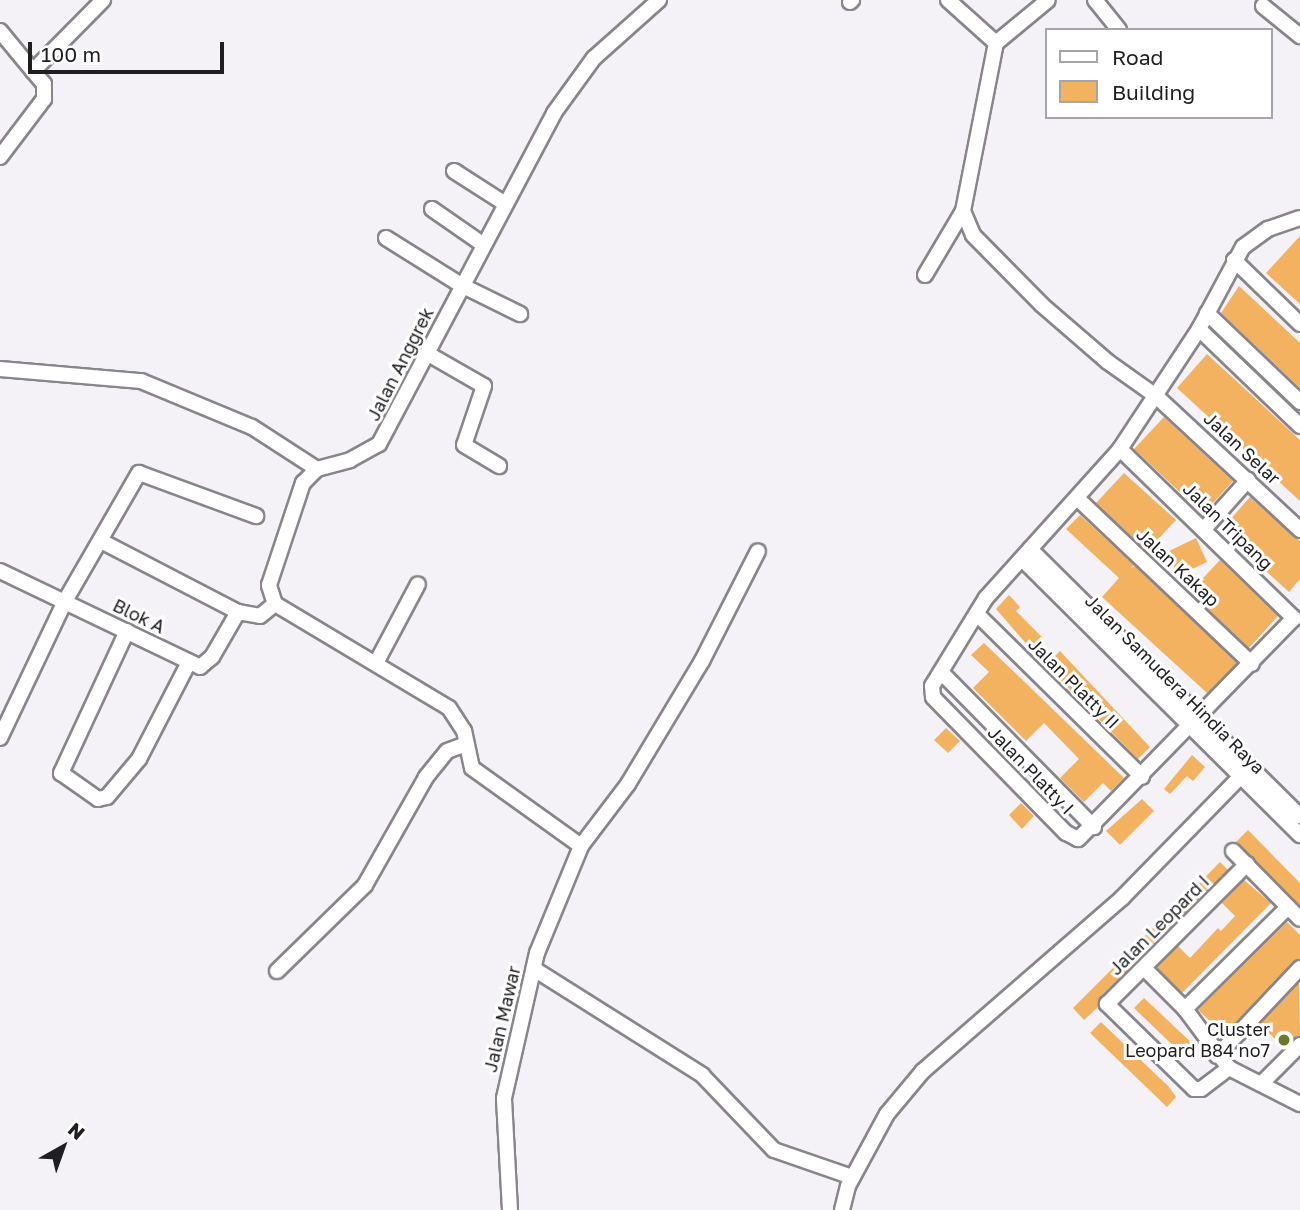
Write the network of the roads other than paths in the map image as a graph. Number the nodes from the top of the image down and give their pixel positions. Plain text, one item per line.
1 (103, 0) edge
2 (659, 0) edge
3 (947, 0) edge
4 (1047, 0) edge
5 (1095, 0) edge
6 (1263, 6) dead end
7 (1117, 28) edge
8 (0, 31) edge
9 (1300, 36) edge
10 (996, 43) junction
11 (33, 71) junction
12 (0, 157) edge
13 (454, 171) dead end
14 (504, 203) junction
15 (432, 209) dead end
16 (963, 212) junction
17 (1297, 223) edge
18 (386, 238) dead end
19 (481, 243) junction
20 (1234, 260) junction
21 (925, 275) dead end
22 (461, 285) junction
23 (1207, 313) junction
24 (520, 314) dead end
25 (1300, 324) edge
26 (1199, 329) junction
27 (430, 355) junction
28 (0, 369) edge
29 (1156, 396) junction
30 (1300, 402) edge
31 (1300, 426) edge
32 (1120, 449) junction
33 (499, 466) dead end
34 (317, 469) junction
35 (1248, 480) junction
36 (1077, 498) junction
37 (256, 516) dead end
38 (1204, 529) junction
39 (1300, 530) edge
40 (101, 541) junction
41 (758, 551) dead end
42 (1026, 554) junction
43 (1, 573) edge
44 (418, 584) dead end
45 (65, 601) junction
46 (275, 604) junction
47 (238, 612) junction
48 (1297, 615) edge
49 (978, 616) junction
50 (127, 631) junction
51 (189, 663) junction
52 (376, 663) junction
53 (1252, 664) junction
54 (941, 672) junction
55 (1195, 721) junction
56 (0, 738) edge
57 (466, 744) junction
58 (1246, 772) junction
59 (1142, 777) junction
60 (1263, 789) junction
61 (1300, 816) edge
62 (1094, 827) junction
63 (1300, 835) edge
64 (582, 846) junction
65 (1233, 851) dead end
66 (1247, 864) junction
67 (1288, 907) junction
68 (1300, 919) edge
69 (1144, 968) junction
70 (1300, 968) edge
71 (534, 970) junction
72 (276, 971) dead end
73 (1185, 1009) junction
74 (1300, 1045) edge
75 (1217, 1055) junction
76 (1229, 1068) junction
77 (1261, 1084) junction
78 (1300, 1104) edge
79 (852, 1177) junction
80 (510, 1210) edge
81 (842, 1210) edge

1 - 11 street
2 - 14 street, Jalan Anggrek
3 - 10 street
4 - 10 street
5 - 7 street
6 - 9 street
8 - 11 street
10 - 16 street
11 - 12 street
13 - 14 street
14 - 19 street, Jalan Anggrek
15 - 19 street
16 - 21 street
16 - 29 street, Jalan Selar
17 - 20 street, Jalan Platty I
18 - 22 street
19 - 22 street, Jalan Anggrek
20 - 23 street, Jalan Platty I
20 - 25 street
22 - 24 street
22 - 27 street, Jalan Anggrek
23 - 26 street, Jalan Platty I
23 - 30 street
26 - 29 street, Jalan Platty I
26 - 31 street
27 - 33 street
27 - 34 street, Jalan Anggrek
28 - 34 street
29 - 32 street, Jalan Platty I
29 - 35 street, Jalan Selar
32 - 36 street, Jalan Platty I
32 - 38 street, Jalan Tripang
34 - 46 street
35 - 38 street
35 - 39 street, Jalan Selar
36 - 42 street, Jalan Platty I
36 - 53 street, Jalan Kakap
37 - 40 street
38 - 48 street, Jalan Tripang
40 - 45 street
40 - 47 street
41 - 64 street, Jalan Mawar
42 - 49 street, Jalan Platty I
42 - 55 street, Jalan Samudera Hindia Raya
43 - 45 street, Blok A
44 - 52 street
45 - 50 street, Blok A
45 - 56 street
46 - 47 street
46 - 52 street
47 - 51 street
48 - 53 street, Jalan Tripang
49 - 54 street, Jalan Platty I
49 - 59 street, Jalan Platty II
50 - 51 street, Blok A
50 - 51 street
52 - 57 street
53 - 55 street
54 - 62 street
54 - 62 street, Jalan Platty I
55 - 58 street, Jalan Samudera Hindia Raya
55 - 59 street
57 - 64 street
57 - 72 street
58 - 60 street, Jalan Samudera Hindia Raya
58 - 79 street
59 - 62 street
60 - 61 street, Jalan Samudera Hindia Raya
60 - 63 street, Jalan Samudera Hindia Raya
64 - 71 street, Jalan Mawar
65 - 66 street
66 - 67 street
66 - 69 street, Jalan Leopard I
67 - 68 street
67 - 73 street
69 - 73 street
69 - 76 street, Jalan Leopard I
70 - 75 street
71 - 79 street
71 - 80 street, Jalan Mawar
73 - 75 street
74 - 77 street
75 - 76 street
76 - 77 street
77 - 78 street
79 - 81 street

